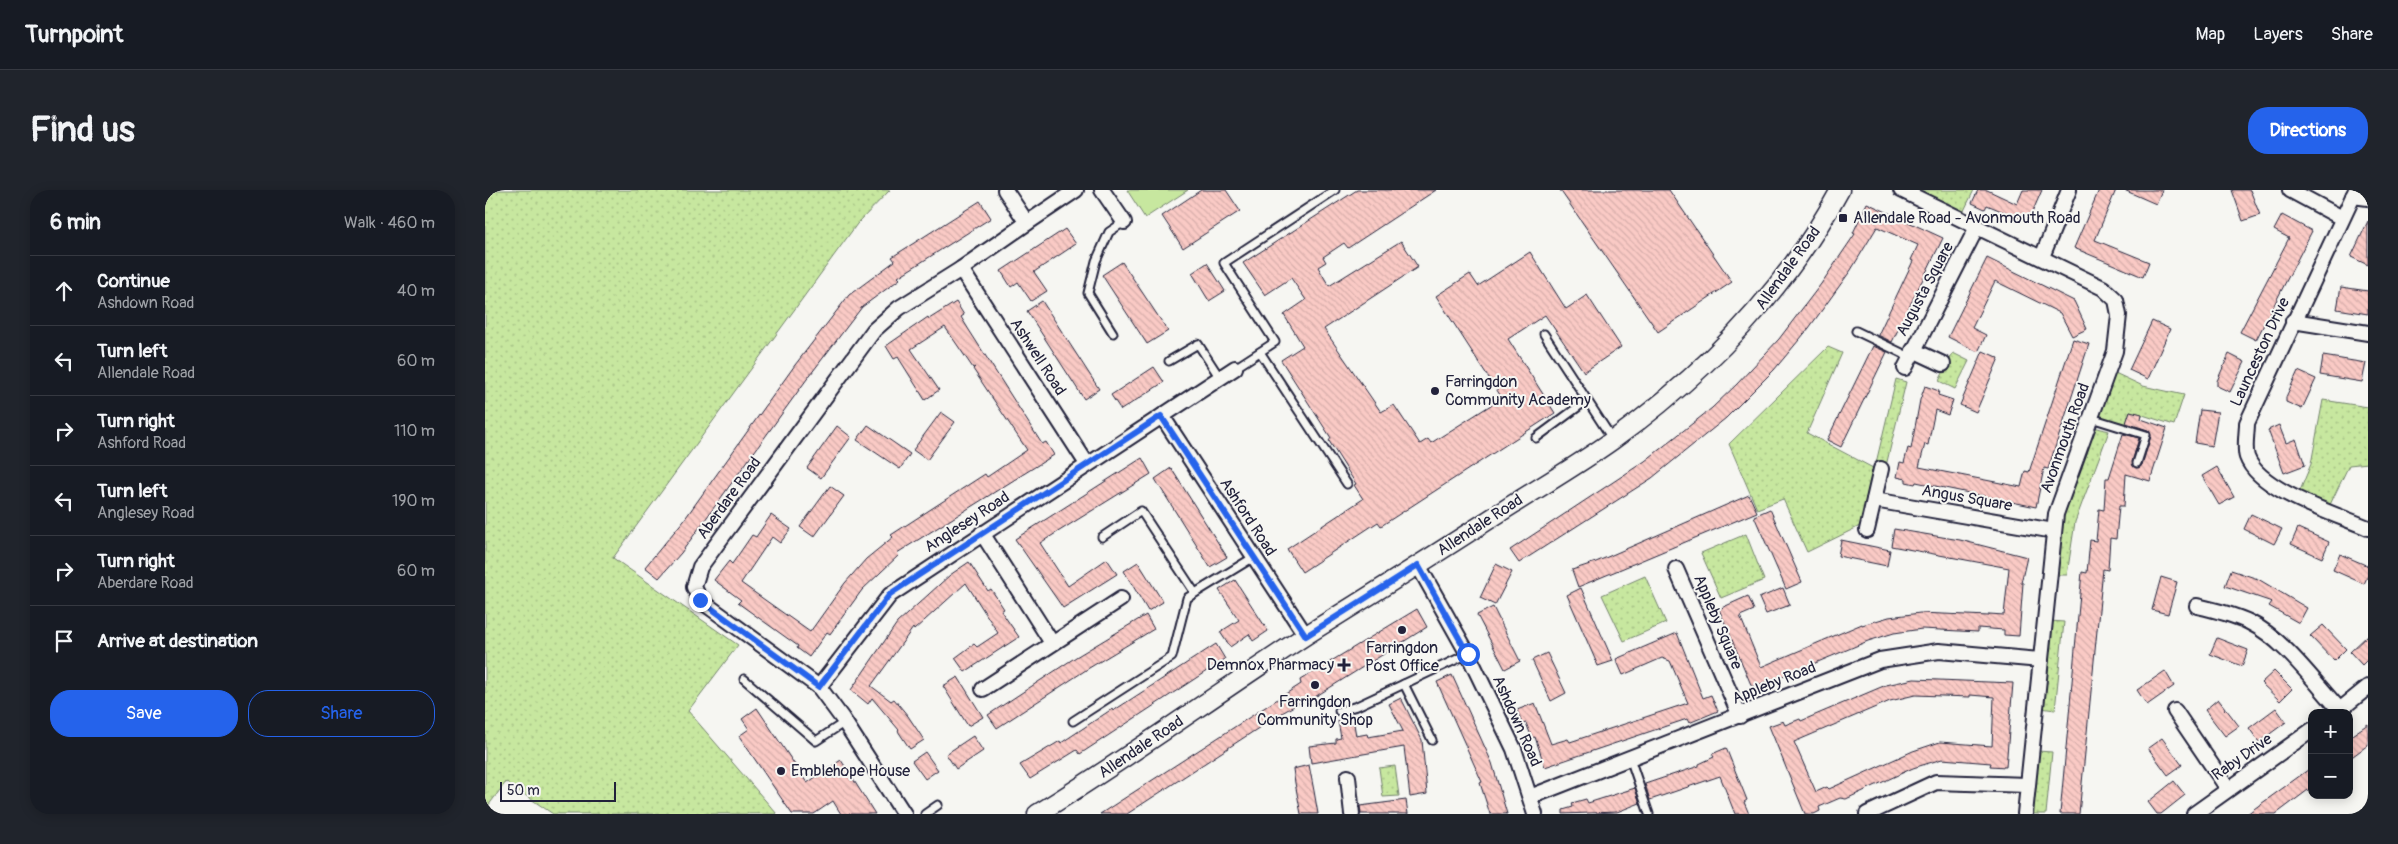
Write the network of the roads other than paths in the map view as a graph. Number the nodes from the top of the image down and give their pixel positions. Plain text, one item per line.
1 (1005, 190) edge
2 (1077, 190) edge
3 (1102, 190) edge
4 (1335, 190) edge
5 (1840, 190) edge
6 (1901, 190) edge
7 (2069, 190) edge
8 (2290, 190) edge
9 (2354, 193) edge
10 (1919, 194) edge
11 (2368, 198) edge
12 (2342, 218) junction
13 (1124, 222) joint
14 (1027, 223) junction
15 (1977, 227) junction
16 (2041, 257) junction
17 (961, 269) junction
18 (2293, 321) junction
19 (1856, 331) dead end
20 (1113, 333) dead end
21 (2368, 333) edge
22 (1544, 334) dead end
23 (1260, 352) junction
24 (1909, 358) junction
25 (1169, 361) dead end
26 (1943, 364) dead end
27 (1235, 368) joint
28 (1220, 378) junction
29 (1586, 401) junction
30 (1161, 416) junction
31 (2091, 418) junction
32 (1536, 438) dead end
33 (1613, 440) junction
34 (2137, 463) dead end
35 (1087, 464) junction
36 (1881, 469) dead end
37 (1347, 484) dead end
38 (1874, 500) junction
39 (2368, 528) edge
40 (1867, 530) dead end
41 (2054, 531) junction
42 (982, 533) junction
43 (1102, 537) dead end
44 (1254, 557) junction
45 (1418, 565) junction
46 (1676, 569) dead end
47 (1195, 593) junction
48 (1121, 600) dead end
49 (2197, 606) dead end
50 (1306, 636) junction
51 (1052, 643) junction
52 (1468, 654) junction
53 (2041, 660) junction
54 (744, 679) dead end
55 (1404, 684) junction
56 (819, 687) junction
57 (2368, 687) edge
58 (983, 690) dead end
59 (2336, 709) edge
60 (2340, 709) edge
61 (1339, 710) dead end
62 (2175, 711) dead end
63 (1740, 716) junction
64 (1073, 721) dead end
65 (845, 722) junction
66 (2308, 733) edge
67 (1432, 740) dead end
68 (1630, 758) junction
69 (1348, 777) dead end
70 (2028, 785) junction
71 (2228, 789) junction
72 (1530, 797) junction
73 (939, 805) dead end
74 (904, 814) edge
75 (925, 814) edge
76 (1037, 814) edge
77 (1353, 814) edge
78 (1535, 814) edge
79 (1649, 814) edge
80 (1867, 814) edge
81 (2025, 814) edge
82 (2194, 814) edge

1 - 14 street
2 - 14 street, Aberdare Road
3 - 13 street
4 - 23 lane
5 - 33 street, Allendale Road
6 - 10 street, Avonmouth Road
7 - 16 street
8 - 12 street
9 - 11 street
9 - 12 street, Launceston Drive
10 - 15 street, Avonmouth Road
12 - 18 street, Launceston Drive
13 - 20 lane
14 - 17 street, Aberdare Road
15 - 16 street, Avonmouth Road
15 - 24 street, Augusta Square
16 - 31 street, Avonmouth Road
17 - 35 street, Ashwell Road
17 - 56 street, Aberdare Road
18 - 21 street
18 - 39 street, Launceston Drive
19 - 24 lane
22 - 29 lane
23 - 27 lane
23 - 37 lane
24 - 26 street
25 - 28 lane
27 - 28 street, Anglesey Road
28 - 30 street, Anglesey Road
29 - 32 lane
29 - 33 lane
30 - 35 street, Anglesey Road
30 - 44 street, Ashford Road
31 - 34 lane
31 - 41 street, Avonmouth Road
33 - 45 street, Allendale Road
35 - 42 street, Anglesey Road
36 - 38 street
38 - 40 street
38 - 41 street, Angus Square
41 - 53 street, Avonmouth Road
42 - 51 street
42 - 56 street, Anglesey Road
43 - 47 lane
44 - 47 lane
44 - 50 street, Ashford Road
45 - 50 street, Allendale Road
45 - 52 street, Ashdown Road
46 - 63 street, Appleby Square
47 - 64 lane
48 - 51 street
49 - 59 street
50 - 76 street, Allendale Road
51 - 58 street
52 - 55 lane
52 - 72 street, Ashdown Road
53 - 63 street, Appleby Road
53 - 70 street, Avonmouth Road
54 - 65 lane
55 - 61 lane
55 - 67 lane
56 - 65 street, Aberdare Road
57 - 60 street
62 - 71 street
63 - 68 street, Appleby Road
65 - 74 street, Aberdare Road
66 - 71 street, Raby Drive
68 - 72 street, Appleby Road
68 - 79 lane
69 - 77 street
70 - 80 street
70 - 81 street, Avonmouth Road
71 - 82 street, Raby Drive
72 - 78 street, Ashdown Road
73 - 75 lane

